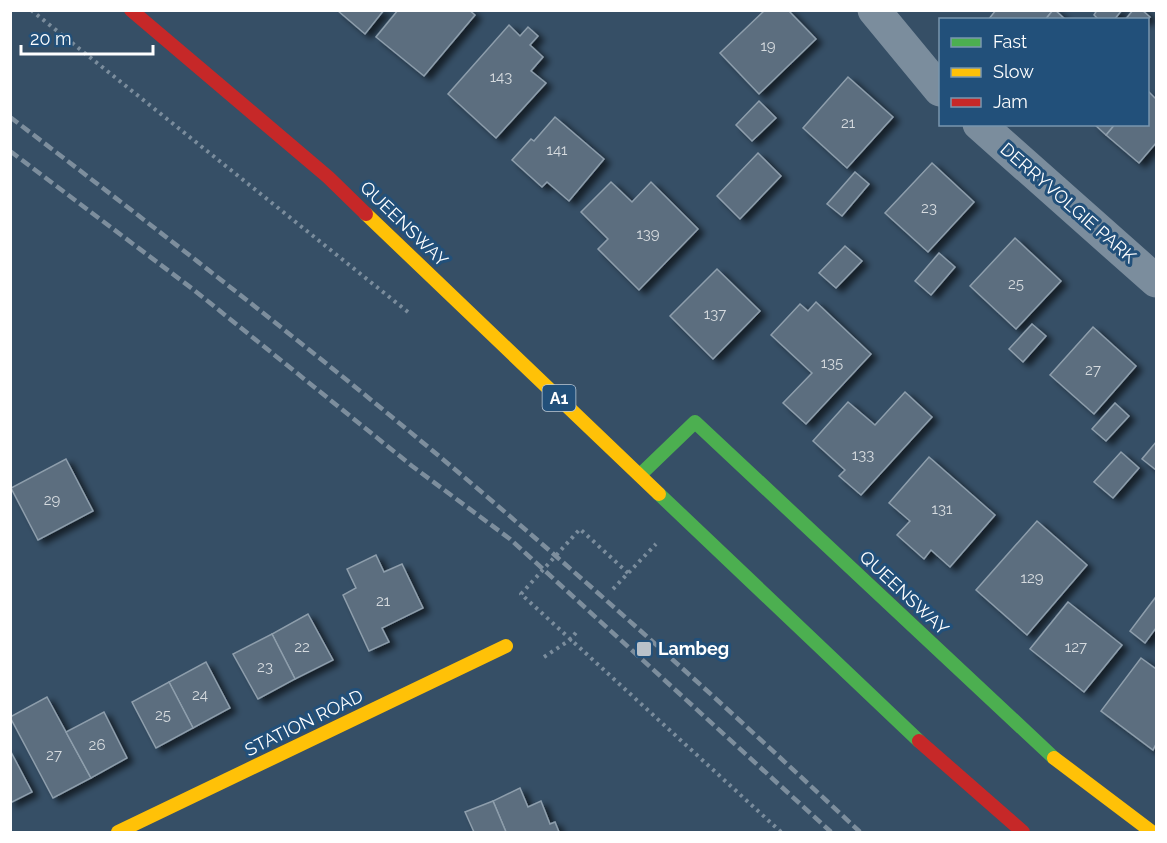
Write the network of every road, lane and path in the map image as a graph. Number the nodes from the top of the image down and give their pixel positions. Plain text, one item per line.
1 (31, 10) edge
2 (131, 10) edge
3 (874, 10) edge
4 (939, 89) edge
5 (981, 126) edge
6 (1156, 280) edge
7 (412, 316) dead end
8 (640, 476) junction
9 (683, 516) junction
10 (628, 573) junction
11 (613, 589) dead end
12 (578, 630) dead end
13 (570, 640) junction
14 (506, 646) dead end
15 (539, 660) dead end
16 (118, 832) edge
17 (781, 832) edge
18 (1023, 832) edge
19 (1152, 832) edge

1 - 7 path
2 - 8 main road, QUEENSWAY / A1
3 - 4 street
5 - 6 street, DERRYVOLGIE PARK
8 - 9 main road, QUEENSWAY / A1
8 - 19 main road, QUEENSWAY
9 - 10 path
9 - 18 main road, QUEENSWAY / A1
10 - 11 path
10 - 13 path
12 - 13 path
13 - 15 path
13 - 17 path
14 - 16 main road, STATION ROAD

